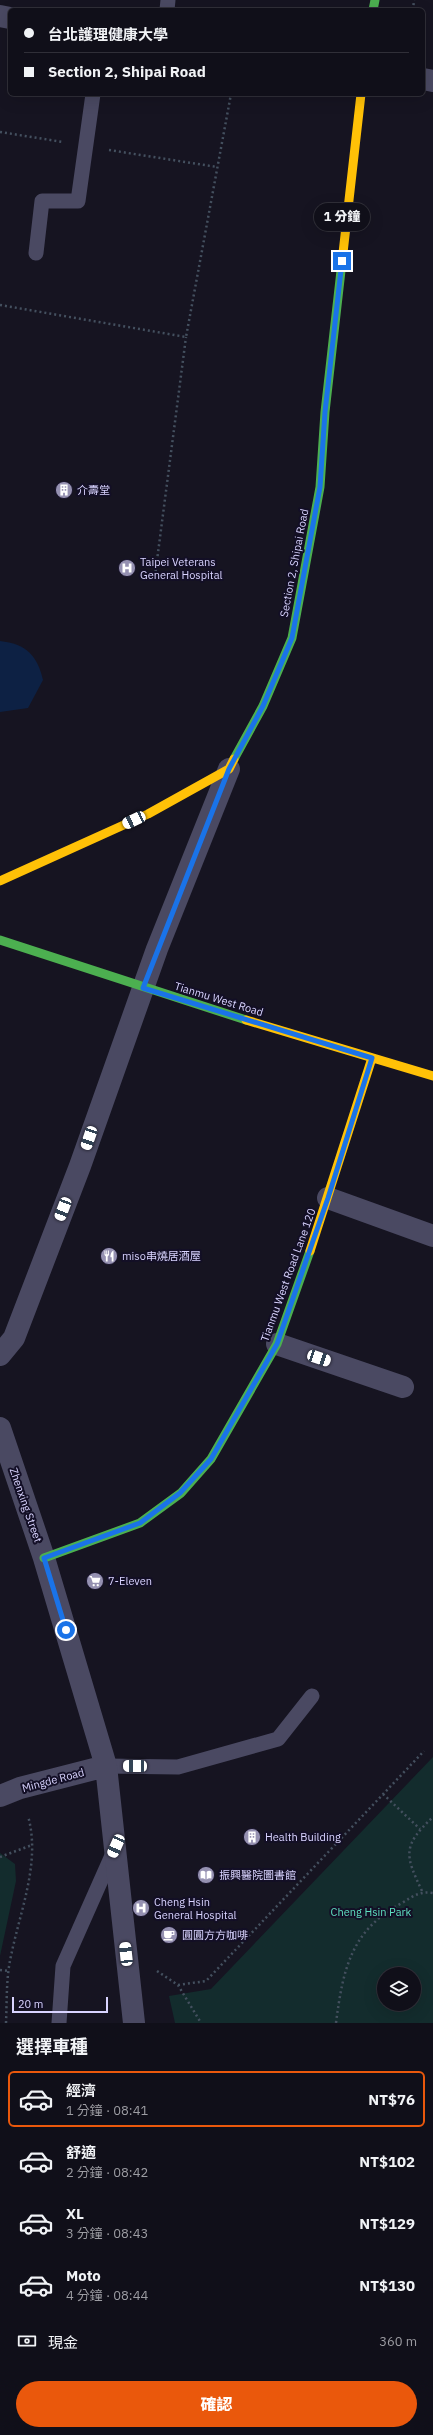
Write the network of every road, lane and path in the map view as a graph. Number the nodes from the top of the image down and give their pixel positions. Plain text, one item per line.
1 (93, 96) edge
2 (230, 96) edge
3 (361, 96) edge
4 (36, 253) dead end
5 (0, 305) edge
6 (186, 336) junction
7 (154, 576) dead end
8 (229, 769) junction
9 (0, 881) edge
10 (0, 940) edge
11 (143, 988) junction
12 (372, 1058) junction
13 (433, 1076) edge
14 (328, 1198) junction
15 (433, 1236) edge
16 (277, 1344) junction
17 (0, 1356) edge
18 (403, 1387) dead end
19 (0, 1428) edge
20 (44, 1558) junction
21 (312, 1696) dead end
22 (424, 1751) dead end
23 (106, 1766) junction
24 (10, 1792) edge
25 (383, 1794) junction
26 (433, 1817) edge
27 (420, 1829) junction
28 (32, 1845) junction
29 (116, 1846) junction
30 (0, 1857) edge
31 (422, 1892) junction
32 (433, 1893) edge
33 (0, 1970) edge
34 (10, 1971) junction
35 (178, 1985) dead end
36 (6, 2023) edge
37 (59, 2023) edge
38 (134, 2023) edge
39 (336, 2023) edge

1 - 4 lane
2 - 6 path
3 - 8 street, Section 2, Shipai Road
5 - 6 path
6 - 7 path
8 - 9 street
8 - 11 street
10 - 11 street, Tianmu West Road
11 - 12 street, Tianmu West Road
11 - 17 street
12 - 13 street, Tianmu West Road
12 - 14 street, Tianmu West Road Lane 120
14 - 15 street
14 - 16 street, Tianmu West Road Lane 120
16 - 18 street
16 - 20 street, Tianmu West Road Lane 120
19 - 20 street, Zhenxing Street
20 - 23 street, Zhenxing Street
21 - 23 lane
22 - 25 path
23 - 24 street, Mingde Road
23 - 29 street, Zhenxing Street
24 - 28 path
25 - 27 path
25 - 35 path
26 - 27 path
27 - 31 path
28 - 30 path
28 - 34 path
29 - 37 lane
29 - 38 street, Zhenxing Street
31 - 32 path
31 - 39 path
33 - 34 path
34 - 36 path

